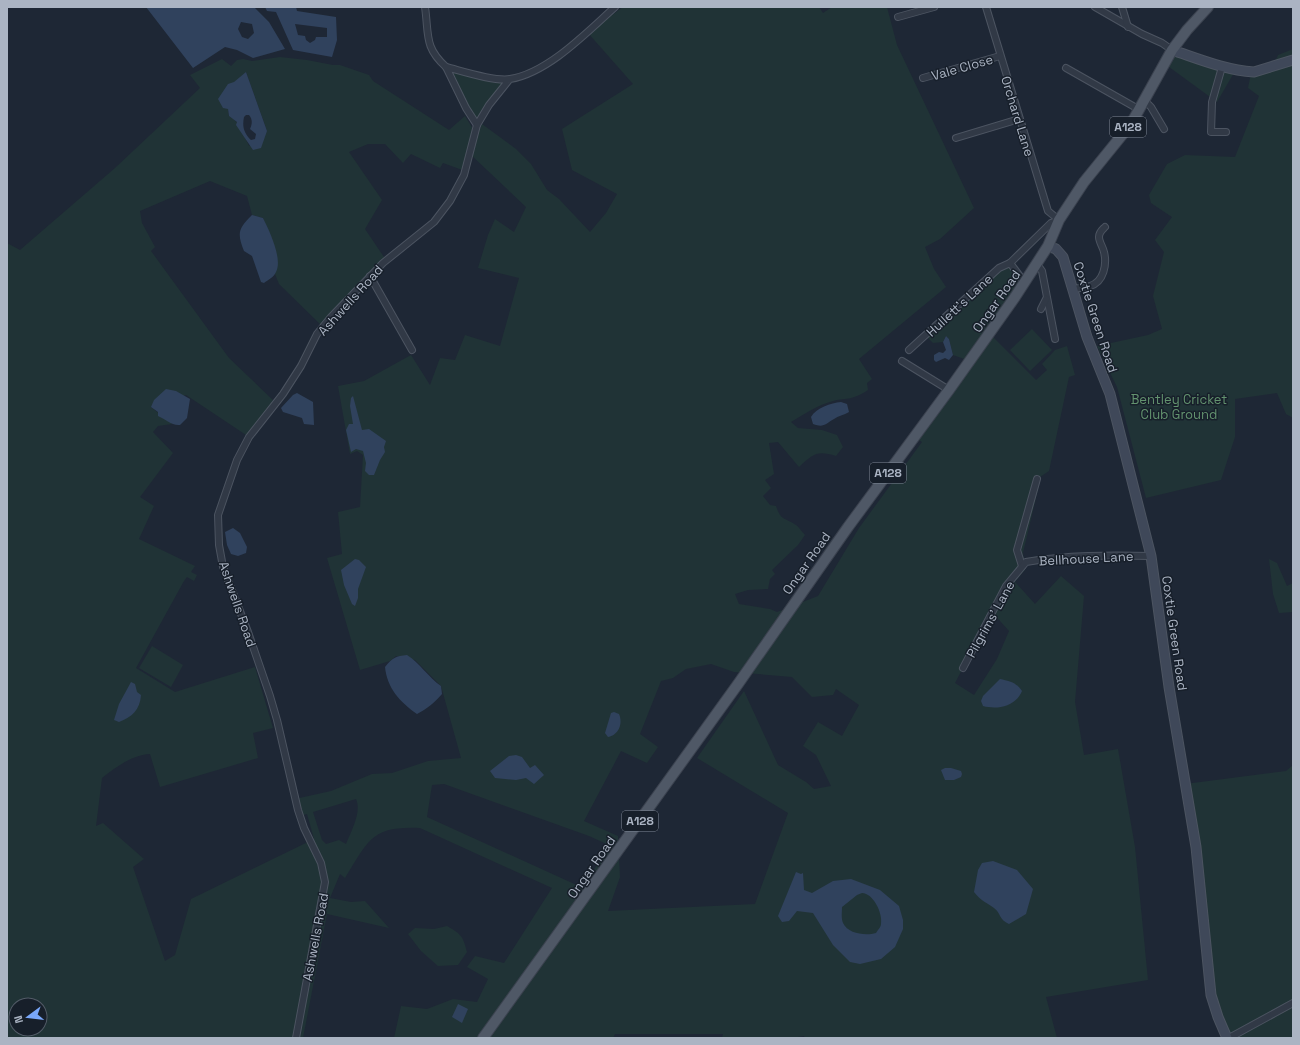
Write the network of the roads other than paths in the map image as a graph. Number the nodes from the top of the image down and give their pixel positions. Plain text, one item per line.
1 (425, 7) edge
2 (615, 7) edge
3 (934, 7) edge
4 (986, 7) edge
5 (1095, 7) edge
6 (1122, 7) edge
7 (1208, 7) edge
8 (898, 17) dead end
9 (1128, 27) junction
10 (1172, 50) junction
11 (1000, 56) junction
12 (1293, 60) edge
13 (446, 67) junction
14 (1222, 67) junction
15 (1066, 68) dead end
16 (923, 78) dead end
17 (509, 80) junction
18 (1142, 106) junction
19 (1019, 119) junction
20 (477, 125) junction
21 (1164, 129) dead end
22 (1226, 132) dead end
23 (956, 138) dead end
24 (1059, 220) junction
25 (1105, 227) dead end
26 (1048, 246) junction
27 (1010, 263) junction
28 (1037, 264) junction
29 (370, 276) junction
30 (1025, 283) junction
31 (1072, 289) junction
32 (1046, 299) junction
33 (1041, 309) dead end
34 (1055, 339) dead end
35 (412, 350) dead end
36 (910, 350) dead end
37 (902, 361) dead end
38 (950, 390) junction
39 (1037, 479) dead end
40 (1152, 556) junction
41 (1022, 566) junction
42 (963, 668) dead end
43 (1293, 1003) edge
44 (296, 1038) edge
45 (483, 1038) edge
46 (1228, 1038) edge

1 - 13 street
2 - 17 street
3 - 8 street
4 - 11 street, Orchard Lane
5 - 9 street
6 - 9 street
7 - 10 main road, Ongar Road / A128
9 - 10 street
10 - 14 street
10 - 18 main road, Ongar Road / A128
11 - 16 street, Vale Close
11 - 19 street, Orchard Lane
12 - 14 street
13 - 17 street
13 - 20 street
14 - 22 street
15 - 18 street
17 - 20 street, Ashwells Road
18 - 21 street
18 - 24 main road, Ongar Road / A128
19 - 23 street
19 - 24 street, Orchard Lane
20 - 29 street, Ashwells Road
24 - 26 main road, Ongar Road / A128
24 - 27 street, Hullett's Lane
25 - 31 street
26 - 28 main road, Ongar Road / A128
26 - 31 street, Coxtie Green Road
27 - 30 street
27 - 36 street, Hullett's Lane
28 - 30 main road, Ongar Road / A128
28 - 32 street
29 - 35 street
29 - 44 street, Ashwells Road
30 - 38 main road, Ongar Road / A128
31 - 40 street, Coxtie Green Road
32 - 33 street
32 - 34 street
37 - 38 street
38 - 45 main road, Ongar Road / A128
39 - 41 street
40 - 41 street, Bellhouse Lane
40 - 46 street, Coxtie Green Road
41 - 42 street, Pilgrims' Lane
43 - 46 street

